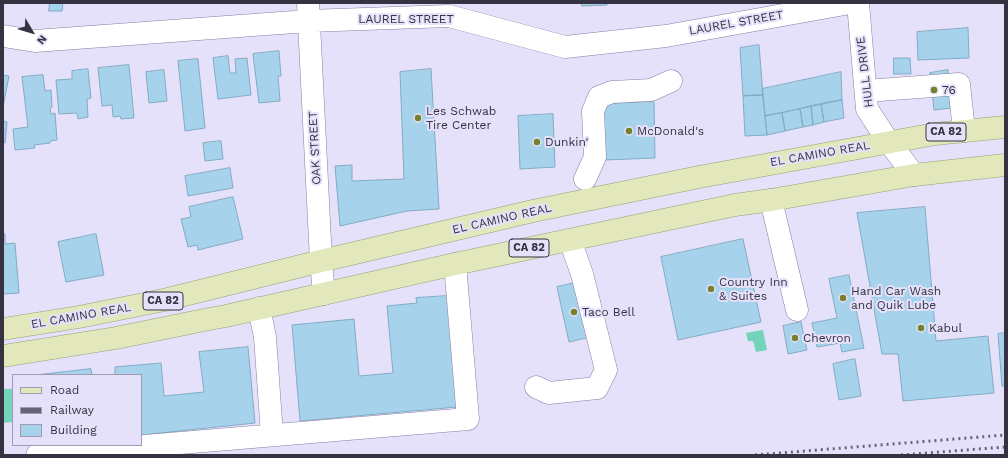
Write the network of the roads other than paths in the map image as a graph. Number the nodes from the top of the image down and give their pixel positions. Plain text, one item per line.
1 (850, 3) edge
2 (858, 3) edge
3 (308, 12) edge
4 (3, 36) edge
5 (671, 81) dead end
6 (866, 91) junction
7 (1005, 127) edge
8 (964, 131) junction
9 (888, 141) junction
10 (1005, 165) edge
11 (914, 175) junction
12 (585, 179) dead end
13 (771, 200) junction
14 (570, 240) junction
15 (321, 261) junction
16 (455, 264) junction
17 (324, 294) junction
18 (259, 308) junction
19 (796, 310) dead end
20 (3, 329) edge
21 (3, 356) edge
22 (536, 387) dead end
23 (272, 435) junction
24 (37, 455) edge

1 - 3 street, LAUREL STREET
2 - 6 street, HULL DRIVE
3 - 4 street, LAUREL STREET
3 - 15 street, OAK STREET
5 - 12 street
6 - 8 street
6 - 9 street, HULL DRIVE
7 - 8 main road, EL CAMINO REAL / CA 82
8 - 9 main road, EL CAMINO REAL / CA 82
9 - 11 street, HULL DRIVE
9 - 15 main road, EL CAMINO REAL / CA 82
10 - 11 main road, CA 82
11 - 13 main road, CA 82
13 - 14 main road, CA 82
13 - 19 street
14 - 16 main road, CA 82
14 - 22 street
15 - 17 street, OAK STREET
15 - 20 main road, EL CAMINO REAL / CA 82
16 - 17 main road, CA 82
16 - 23 street
17 - 18 main road, CA 82
18 - 21 main road, CA 82
18 - 23 street
23 - 24 street

